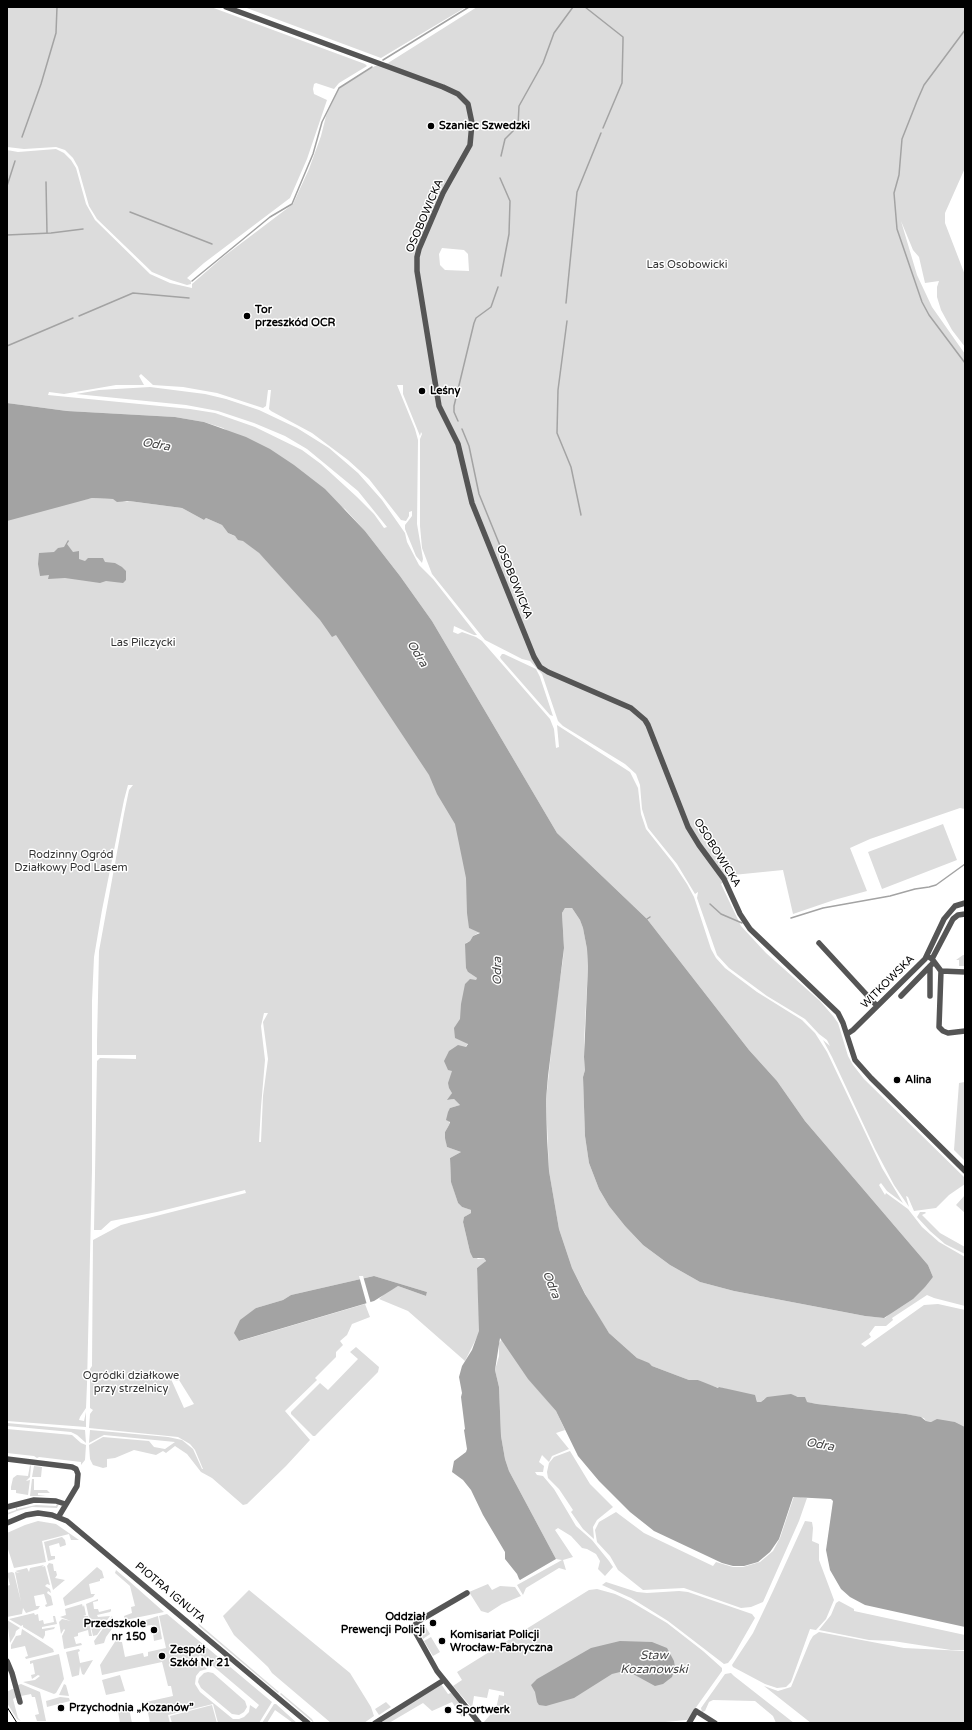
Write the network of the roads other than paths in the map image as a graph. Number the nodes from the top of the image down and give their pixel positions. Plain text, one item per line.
1 (226, 7) edge
2 (965, 903) edge
3 (965, 914) edge
4 (818, 943) dead end
5 (931, 961) junction
6 (941, 971) junction
7 (965, 972) edge
8 (900, 996) dead end
9 (930, 996) dead end
10 (877, 1006) junction
11 (965, 1031) edge
12 (847, 1034) junction
13 (965, 1171) edge
14 (7, 1458) edge
15 (65, 1504) junction
16 (7, 1508) edge
17 (59, 1516) junction
18 (7, 1523) edge
19 (467, 1593) dead end
20 (7, 1661) edge
21 (444, 1680) junction
22 (20, 1702) dead end
23 (308, 1723) edge
24 (375, 1723) edge
25 (478, 1723) edge
26 (689, 1723) edge
27 (715, 1723) edge

1 - 12 street, OSOBOWICKA
2 - 5 street, WITKOWSKA
3 - 5 street
4 - 10 street
5 - 6 street
5 - 8 street
5 - 9 street
5 - 10 street, WITKOWSKA
6 - 7 street
6 - 11 street
10 - 12 street, WITKOWSKA
12 - 13 street, OSOBOWICKA
14 - 15 street
15 - 16 street
15 - 17 street
17 - 18 street, PIOTRA IGNUTA
17 - 23 street, PIOTRA IGNUTA
19 - 21 street
20 - 22 street
21 - 24 street
21 - 25 street
26 - 27 street

